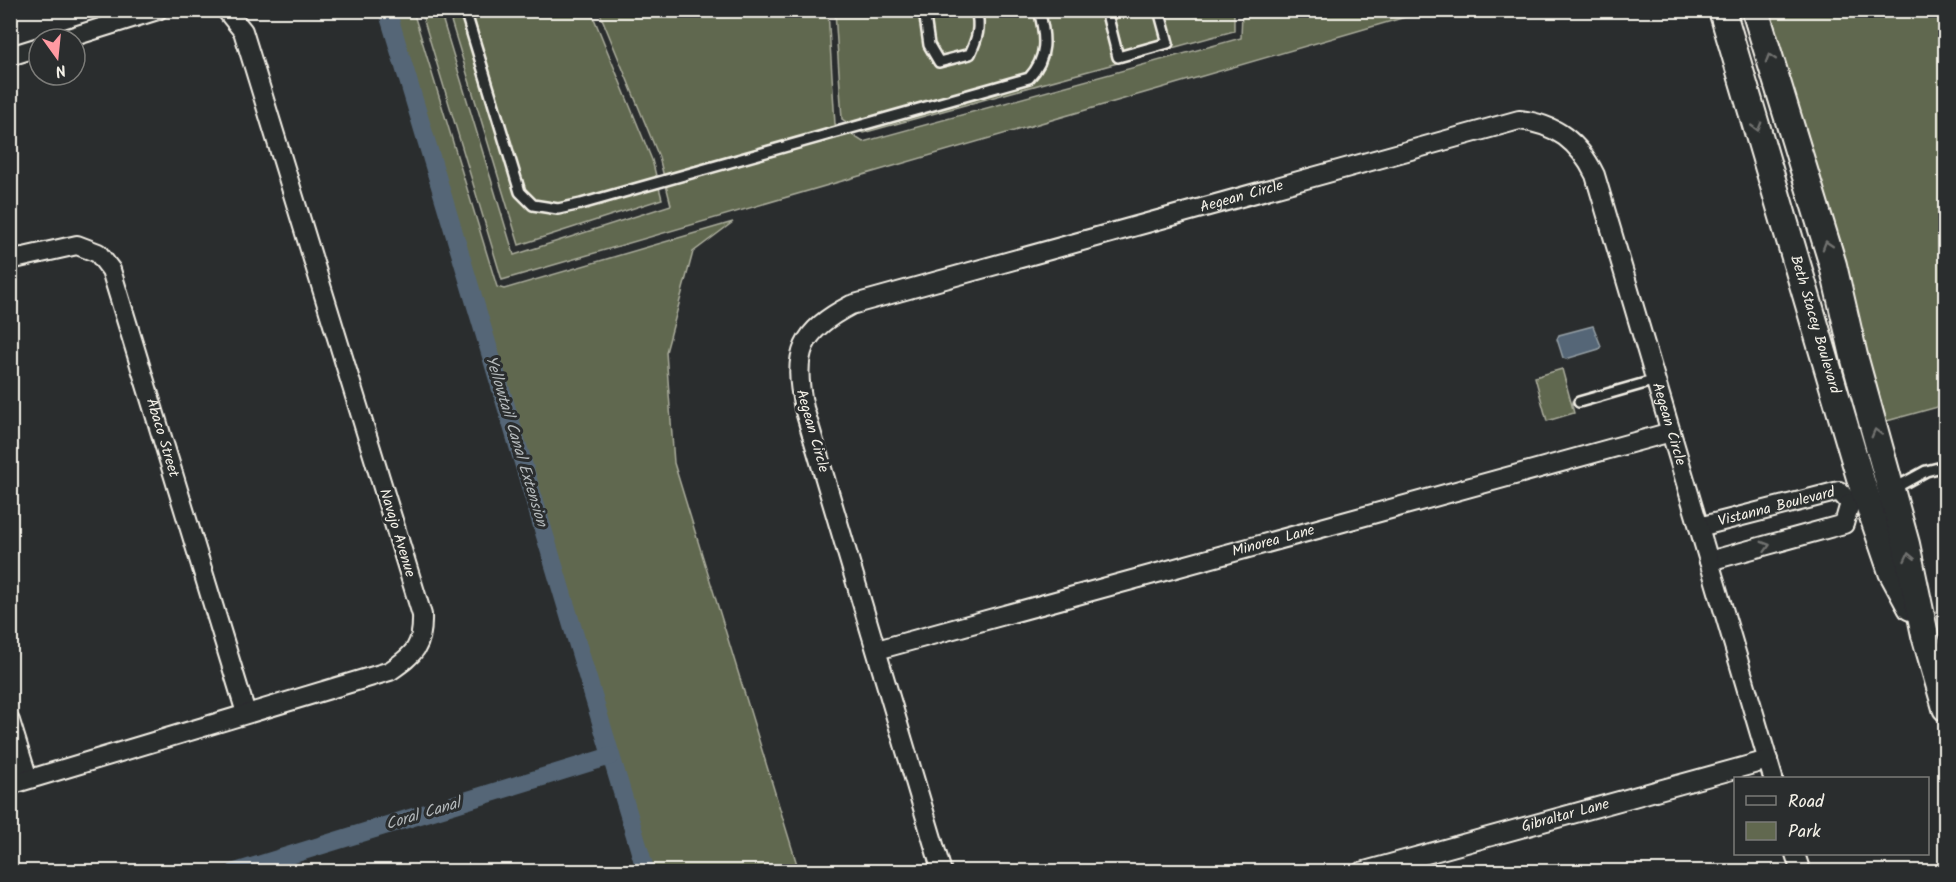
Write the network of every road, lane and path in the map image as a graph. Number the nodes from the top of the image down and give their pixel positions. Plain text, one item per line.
1 (158, 10) edge
2 (226, 10) edge
3 (465, 10) edge
4 (924, 10) edge
5 (976, 10) edge
6 (1039, 10) edge
7 (1106, 10) edge
8 (1159, 10) edge
9 (1722, 10) edge
10 (1755, 10) edge
11 (87, 32) edge
12 (27, 51) edge
13 (10, 56) edge
14 (10, 260) edge
15 (1656, 380) junction
16 (1579, 402) dead end
17 (1671, 432) junction
18 (1946, 466) edge
19 (1874, 496) junction
20 (1699, 527) junction
21 (1709, 561) junction
22 (877, 650) junction
23 (1946, 708) edge
24 (246, 713) junction
25 (10, 721) edge
26 (1768, 760) junction
27 (1773, 777) edge
28 (28, 779) junction
29 (10, 784) edge
30 (1796, 855) edge
31 (942, 872) edge
32 (1361, 872) edge
33 (1801, 872) edge

1 - 11 street
2 - 24 street, Navajo Avenue
3 - 6 lane
4 - 5 lane
7 - 8 lane
9 -> 19 street, Beth Stacey Boulevard
19 -> 10 street, Beth Stacey Boulevard
12 - 13 street
14 - 24 street, Abaco Street
15 - 16 lane
15 - 17 street, Aegean Circle
15 - 22 street, Aegean Circle
17 - 20 street, Aegean Circle
17 - 22 street, Minorea Lane
18 - 19 lane
19 - 20 street, Vistanna Boulevard
21 -> 19 street, Vistanna Boulevard
19 - 23 street, Beth Stacey Boulevard
20 - 21 street, Aegean Circle
21 - 26 street, Aegean Circle
22 - 31 street, Aegean Circle
24 - 28 street, Navajo Avenue
25 - 28 street
26 - 27 street, Aegean Circle
26 - 32 street, Gibraltar Lane
28 - 29 street, Navajo Avenue
30 - 33 street

